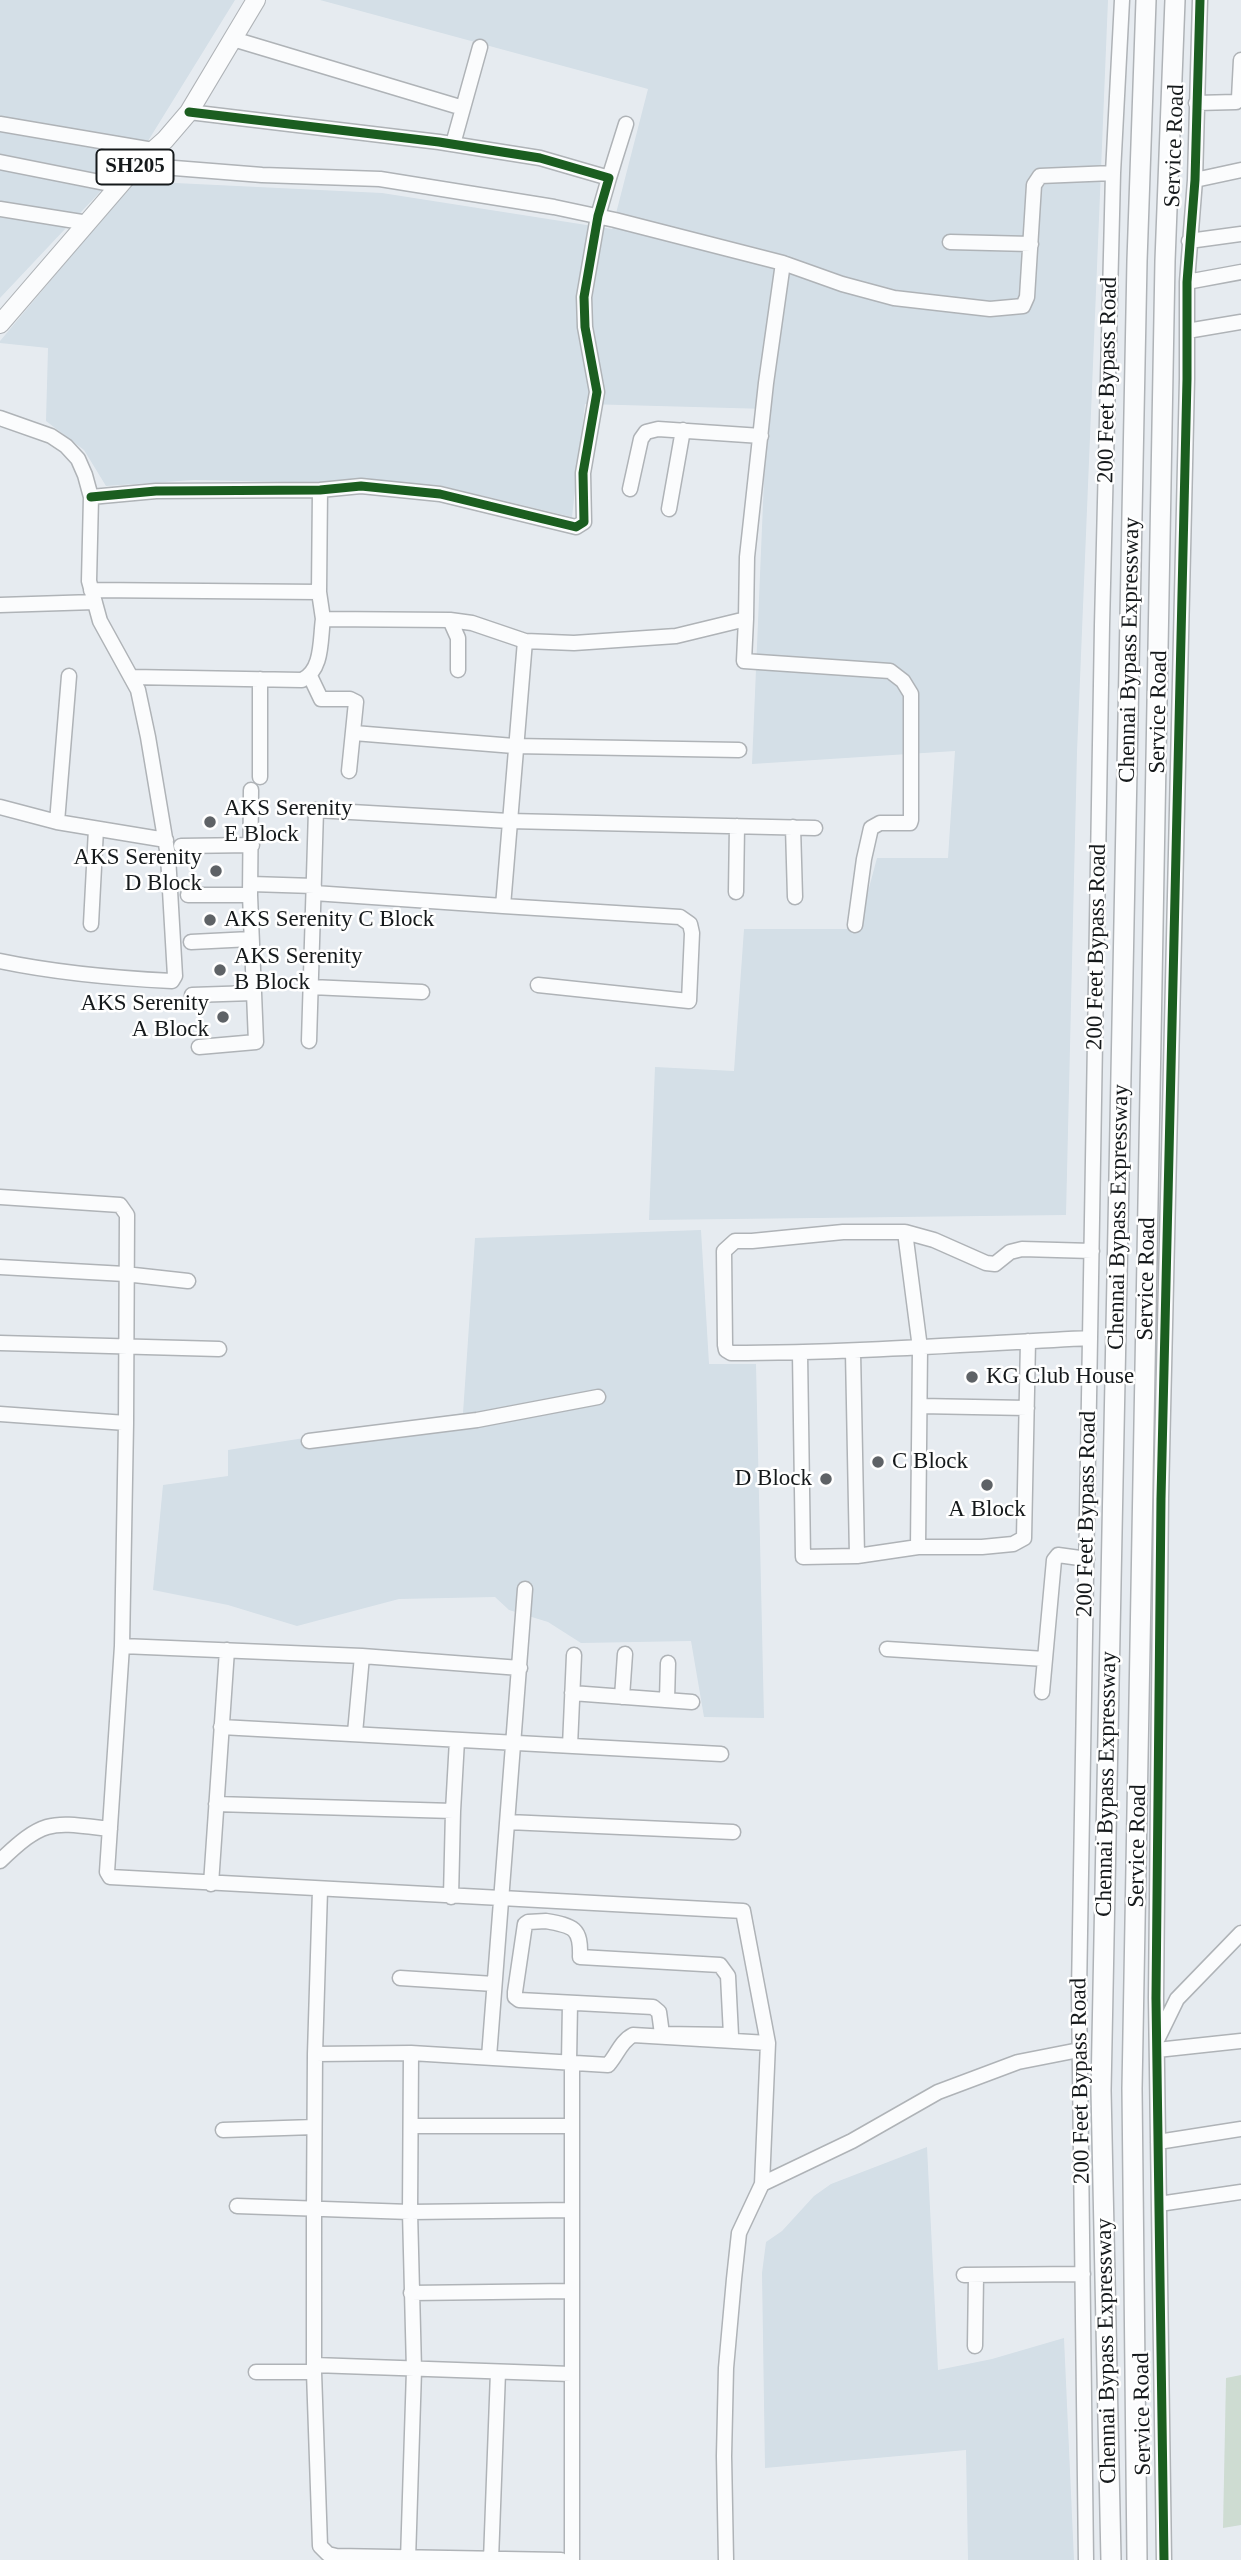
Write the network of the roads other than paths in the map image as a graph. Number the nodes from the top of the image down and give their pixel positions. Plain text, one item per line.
1 (256, 0) edge
2 (1122, 0) edge
3 (1146, 0) edge
4 (1175, 0) edge
5 (1200, 0) edge
6 (233, 39) junction
7 (480, 47) dead end
8 (1241, 60) edge
9 (1196, 103) junction
10 (463, 108) junction
11 (189, 112) junction
12 (0, 124) edge
13 (626, 124) dead end
14 (453, 144) junction
15 (153, 150) junction
16 (0, 162) edge
17 (137, 165) junction
18 (1241, 170) edge
19 (1113, 173) junction
20 (609, 178) junction
21 (1195, 180) junction
22 (120, 186) junction
23 (0, 209) edge
24 (598, 216) junction
25 (88, 223) junction
26 (1241, 234) edge
27 (1189, 241) junction
28 (950, 242) dead end
29 (1031, 244) junction
30 (783, 262) junction
31 (1241, 272) edge
32 (1192, 281) junction
33 (1241, 323) edge
34 (0, 324) edge
35 (1193, 331) junction
36 (0, 418) edge
37 (683, 430) junction
38 (761, 436) junction
39 (630, 489) dead end
40 (320, 490) junction
41 (90, 497) junction
42 (669, 509) dead end
43 (319, 592) junction
44 (93, 596) junction
45 (0, 605) edge
46 (323, 619) junction
47 (450, 620) junction
48 (746, 620) junction
49 (524, 641) junction
50 (458, 670) dead end
51 (69, 676) dead end
52 (310, 676) junction
53 (131, 677) junction
54 (260, 679) junction
55 (354, 733) junction
56 (514, 746) junction
57 (739, 750) dead end
58 (349, 771) dead end
59 (0, 807) edge
60 (509, 821) junction
61 (57, 822) junction
62 (737, 826) junction
63 (793, 827) junction
64 (815, 828) dead end
65 (96, 830) junction
66 (166, 840) junction
67 (252, 845) junction
68 (181, 846) dead end
69 (251, 889) junction
70 (314, 890) junction
71 (736, 892) dead end
72 (188, 895) dead end
73 (795, 897) dead end
74 (503, 906) junction
75 (91, 924) dead end
76 (855, 925) dead end
77 (251, 939) junction
78 (191, 942) dead end
79 (0, 961) edge
80 (538, 985) dead end
81 (311, 987) junction
82 (422, 992) dead end
83 (253, 993) junction
84 (192, 995) dead end
85 (309, 1041) dead end
86 (199, 1047) dead end
87 (0, 1198) edge
88 (905, 1232) junction
89 (1092, 1251) junction
90 (0, 1267) edge
91 (125, 1274) junction
92 (188, 1281) dead end
93 (1090, 1338) junction
94 (1028, 1341) junction
95 (0, 1343) edge
96 (127, 1346) junction
97 (920, 1348) junction
98 (219, 1349) dead end
99 (853, 1352) junction
100 (800, 1353) junction
101 (598, 1397) dead end
102 (920, 1406) junction
103 (1027, 1408) junction
104 (0, 1414) edge
105 (126, 1423) junction
106 (309, 1441) dead end
107 (918, 1547) junction
108 (857, 1556) junction
109 (1087, 1559) junction
110 (525, 1589) dead end
111 (122, 1646) junction
112 (887, 1649) dead end
113 (227, 1650) junction
114 (625, 1654) dead end
115 (574, 1655) dead end
116 (362, 1656) junction
117 (1045, 1659) junction
118 (668, 1663) dead end
119 (520, 1668) junction
120 (1042, 1692) dead end
121 (572, 1693) junction
122 (622, 1697) junction
123 (667, 1700) junction
124 (692, 1702) dead end
125 (222, 1727) junction
126 (355, 1733) junction
127 (457, 1740) junction
128 (514, 1742) junction
129 (570, 1746) junction
130 (721, 1754) dead end
131 (216, 1804) junction
132 (453, 1811) junction
133 (508, 1822) junction
134 (110, 1829) junction
135 (733, 1832) dead end
136 (0, 1861) edge
137 (211, 1884) junction
138 (320, 1890) junction
139 (450, 1897) junction
140 (500, 1899) junction
141 (533, 1900) junction
142 (532, 1921) junction
143 (1241, 1933) edge
144 (400, 1979) dead end
145 (494, 1984) junction
146 (570, 2003) junction
147 (1241, 2042) edge
148 (768, 2043) junction
149 (1156, 2045) junction
150 (1080, 2052) junction
151 (411, 2053) junction
152 (315, 2054) junction
153 (489, 2057) junction
154 (570, 2064) junction
155 (411, 2126) junction
156 (572, 2126) junction
157 (314, 2127) junction
158 (1241, 2129) edge
159 (223, 2130) dead end
160 (1158, 2142) junction
161 (762, 2184) junction
162 (1241, 2192) edge
163 (1159, 2204) junction
164 (237, 2206) dead end
165 (314, 2210) junction
166 (572, 2210) junction
167 (410, 2212) junction
168 (1083, 2274) junction
169 (571, 2291) junction
170 (411, 2293) junction
171 (975, 2346) dead end
172 (314, 2369) junction
173 (414, 2370) junction
174 (256, 2372) dead end
175 (498, 2372) junction
176 (571, 2374) junction
177 (408, 2560) edge
178 (491, 2560) edge
179 (561, 2560) edge
180 (572, 2560) edge
181 (726, 2560) edge
182 (1086, 2560) edge
183 (1111, 2560) edge
184 (1137, 2560) edge
185 (1164, 2560) edge

1 - 6 main road, SH205
2 - 19 street, 200 Feet Bypass Road
3 - 183 highway, Chennai Bypass Expressway
4 - 184 highway, Chennai Bypass Expressway
5 - 9 street, Service Road
6 - 10 street
6 - 11 main road, SH205
7 - 10 street
8 - 9 street
9 - 21 street, Service Road
10 - 14 street
11 - 14 street
11 - 15 main road, SH205
12 - 15 street
13 - 20 street
14 - 20 street
15 - 17 main road, SH205
16 - 22 street
17 - 22 main road, SH205
17 - 24 street
18 - 21 street
19 - 29 street
19 - 89 street, 200 Feet Bypass Road
20 - 24 street
21 - 27 street, Service Road
22 - 25 main road, SH205
23 - 25 street
24 - 30 street
24 - 40 street
25 - 34 main road, SH205
26 - 27 street
27 - 32 street, Service Road
28 - 29 street
29 - 30 street
30 - 38 street
31 - 32 street
32 - 35 street, Service Road
33 - 35 street
35 - 149 street, Service Road
36 - 41 street
37 - 38 street
37 - 39 street
37 - 42 street
38 - 48 street
40 - 41 street
40 - 43 street
41 - 44 street
43 - 44 street
43 - 46 street
44 - 45 street
44 - 53 street
46 - 47 street
46 - 52 street
47 - 49 street
47 - 50 street
48 - 49 street
48 - 76 street
49 - 56 street
51 - 61 street
52 - 54 street
52 - 55 street
53 - 54 street
53 - 66 street
54 - 67 street
55 - 56 street
55 - 58 street
56 - 57 street
56 - 60 street
59 - 61 street
60 - 62 street
60 - 70 street
60 - 74 street
61 - 65 street
62 - 63 street
62 - 71 street
63 - 64 street
63 - 73 street
65 - 66 street
65 - 75 street
66 - 79 street
67 - 68 street
67 - 69 street
69 - 70 street
69 - 72 street
69 - 77 street
70 - 74 street
70 - 81 street
74 - 80 street
77 - 78 street
77 - 83 street
81 - 82 street
81 - 85 street
83 - 84 street
83 - 86 street
87 - 91 street
88 - 89 street
88 - 97 street
88 - 100 street
89 - 93 street, 200 Feet Bypass Road
90 - 91 street
91 - 92 street
91 - 96 street
93 - 94 street
93 - 109 street, 200 Feet Bypass Road
94 - 97 street
94 - 103 street
95 - 96 street
96 - 98 street
96 - 105 street
97 - 99 street
97 - 102 street
99 - 100 street
99 - 108 street
100 - 108 street
101 - 106 street
102 - 103 street
102 - 107 street
103 - 107 street
104 - 105 street
105 - 111 street
107 - 108 street
109 - 117 street
109 - 150 street, 200 Feet Bypass Road
110 - 119 street
111 - 113 street
111 - 134 street
112 - 117 street
113 - 116 street
113 - 125 street
114 - 122 street
115 - 121 street
116 - 119 street
116 - 126 street
117 - 120 street
118 - 123 street
119 - 128 street
121 - 122 street
121 - 129 street
122 - 123 street
123 - 124 street
125 - 126 street
125 - 131 street
126 - 127 street
127 - 128 street
127 - 132 street
128 - 129 street
128 - 133 street
129 - 130 street
131 - 132 street
131 - 137 street
132 - 139 street
133 - 135 street
133 - 140 street
134 - 136 street
134 - 137 street
137 - 138 street
138 - 139 street
138 - 152 street
139 - 140 street
140 - 141 street
140 - 145 street
141 - 142 street
141 - 148 street
142 - 146 street
142 - 146 street
143 - 149 street
144 - 145 street
145 - 153 street
146 - 154 street
147 - 149 street
148 - 154 street
148 - 161 street
149 - 160 street, Service Road
150 - 161 street
150 - 168 street, 200 Feet Bypass Road
151 - 152 street
151 - 153 street
151 - 155 street
152 - 157 street
153 - 154 street
154 - 156 street
155 - 156 street
155 - 167 street
156 - 166 street
157 - 159 street
157 - 165 street
158 - 160 street
160 - 163 street, Service Road
161 - 181 street
162 - 163 street
163 - 185 street, Service Road
164 - 165 street
165 - 167 street
165 - 172 street
166 - 167 street
166 - 169 street
167 - 170 street
168 - 171 street
168 - 182 street, 200 Feet Bypass Road
169 - 170 street
169 - 176 street
170 - 173 street
172 - 173 street
172 - 174 street
172 - 177 street
173 - 175 street
173 - 177 street
175 - 176 street
175 - 178 street
176 - 180 street
177 - 178 street
178 - 179 street

